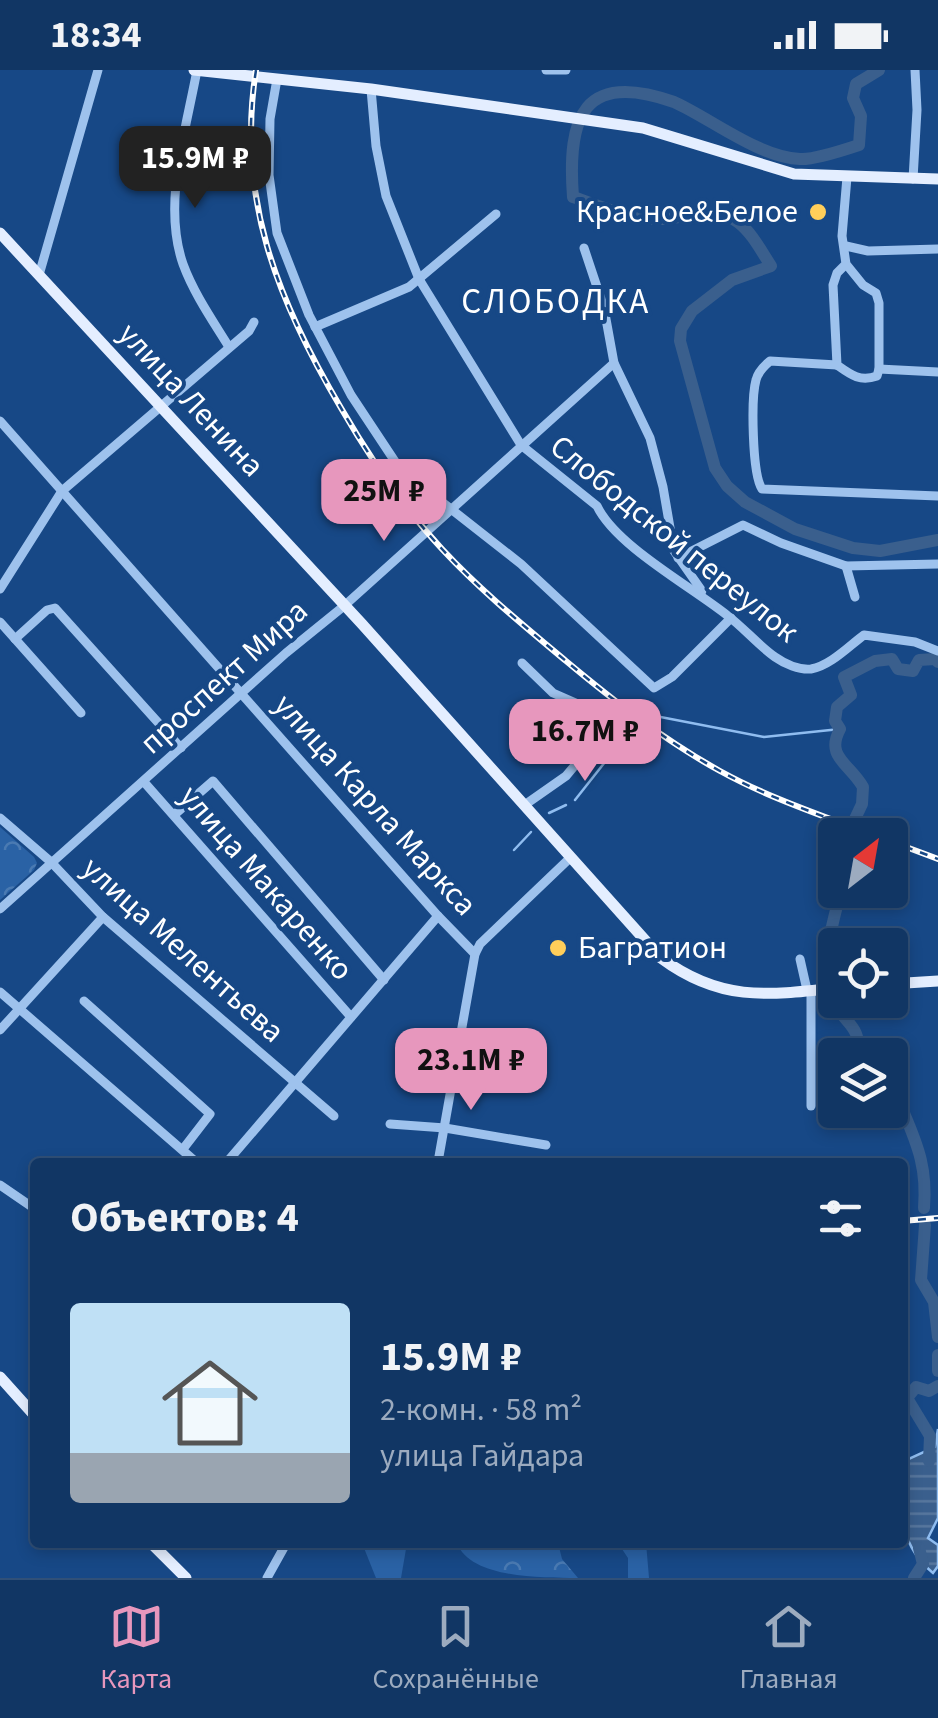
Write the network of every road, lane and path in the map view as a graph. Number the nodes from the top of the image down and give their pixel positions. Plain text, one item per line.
1 (98, 70) edge
2 (196, 70) edge
3 (546, 70) edge
4 (566, 70) edge
5 (915, 70) edge
6 (278, 75) edge
7 (371, 89) junction
8 (847, 177) junction
9 (913, 178) junction
10 (938, 178) edge
11 (496, 214) dead end
12 (0, 233) edge
13 (846, 246) junction
14 (584, 248) dead end
15 (938, 249) edge
16 (846, 264) junction
17 (39, 275) junction
18 (419, 279) junction
19 (254, 322) dead end
20 (315, 327) junction
21 (228, 348) junction
22 (614, 363) junction
23 (837, 365) junction
24 (879, 369) junction
25 (938, 372) edge
26 (158, 406) junction
27 (0, 421) edge
28 (520, 445) junction
29 (62, 491) junction
30 (938, 496) edge
31 (450, 510) junction
32 (678, 558) junction
33 (938, 564) edge
34 (846, 566) junction
35 (0, 589) edge
36 (856, 598) dead end
37 (710, 602) junction
38 (344, 606) junction
39 (731, 618) junction
40 (0, 622) edge
41 (15, 639) junction
42 (938, 651) edge
43 (522, 663) dead end
44 (242, 694) junction
45 (82, 713) dead end
46 (181, 748) junction
47 (144, 782) junction
48 (526, 804) junction
49 (174, 815) junction
50 (0, 818) edge
51 (572, 857) junction
52 (51, 862) junction
53 (0, 909) edge
54 (438, 916) junction
55 (103, 917) junction
56 (475, 954) junction
57 (800, 960) dead end
58 (384, 980) junction
59 (938, 980) edge
60 (908, 982) edge
61 (813, 990) junction
62 (818, 990) edge
63 (0, 992) edge
64 (84, 1000) dead end
65 (18, 1008) junction
66 (350, 1017) junction
67 (0, 1030) edge
68 (292, 1084) junction
69 (810, 1106) dead end
70 (334, 1116) dead end
71 (390, 1124) dead end
72 (444, 1128) junction
73 (546, 1146) dead end
74 (183, 1149) junction
75 (192, 1158) edge
76 (230, 1158) edge
77 (439, 1158) edge
78 (0, 1185) edge
79 (30, 1205) edge
80 (0, 1378) edge
81 (30, 1411) edge
82 (156, 1548) edge
83 (284, 1548) edge
84 (186, 1578) edge
85 (267, 1578) edge

1 - 17 street
2 - 6 main road
2 - 21 street
3 - 4 street
5 - 9 street
6 - 7 main road
6 - 20 street
7 - 8 main road
7 - 18 street, Слободской переулок
8 - 9 main road
8 - 13 street
9 - 10 main road
11 - 18 street
12 - 17 main road, улица Ленина
13 - 15 street
13 - 16 street
14 - 22 street
16 - 23 street
16 - 24 street
17 - 26 main road, улица Ленина
18 - 20 street
18 - 28 street, Слободской переулок
19 - 21 street
20 - 31 street
21 - 26 street
22 - 28 street, проспект Мира
22 - 32 street
23 - 24 street
23 - 30 street
24 - 25 street
26 - 29 street
26 - 38 main road, улица Ленина
27 - 29 street, улица Карла Маркса
28 - 31 street, проспект Мира
28 - 37 street, Слободской переулок
29 - 35 street
29 - 44 street, улица Карла Маркса
31 - 38 street, проспект Мира
31 - 39 street
32 - 34 street
32 - 37 street
33 - 34 street
34 - 36 street
37 - 39 street, Слободской переулок
38 - 44 street, проспект Мира
38 - 48 main road, улица Ленина
39 - 42 street, Слободской переулок
40 - 41 street
41 - 45 street
41 - 46 street
43 - 48 street
44 - 46 street, проспект Мира
44 - 54 street, улица Карла Маркса
46 - 47 street, проспект Мира
47 - 49 street, улица Макаренко
47 - 52 street, проспект Мира
48 - 51 main road, улица Ленина
49 - 58 street
49 - 66 street, улица Макаренко
50 - 52 street, улица Мелентьева
51 - 56 street
51 - 61 main road, улица Ленина
52 - 53 street, проспект Мира
52 - 55 street, улица Мелентьева
54 - 56 street, улица Карла Маркса
54 - 58 street
55 - 65 street
55 - 68 street, улица Мелентьева
56 - 72 street
57 - 61 street
58 - 66 street
59 - 60 main road
61 - 62 main road, улица Ленина
61 - 69 street
63 - 65 street
64 - 74 street
65 - 67 street
65 - 74 street
66 - 68 street
68 - 70 street, улица Мелентьева
68 - 76 street
71 - 72 street
72 - 73 street
72 - 77 street
74 - 75 street
78 - 79 street
80 - 81 main road
82 - 84 main road
83 - 85 street

